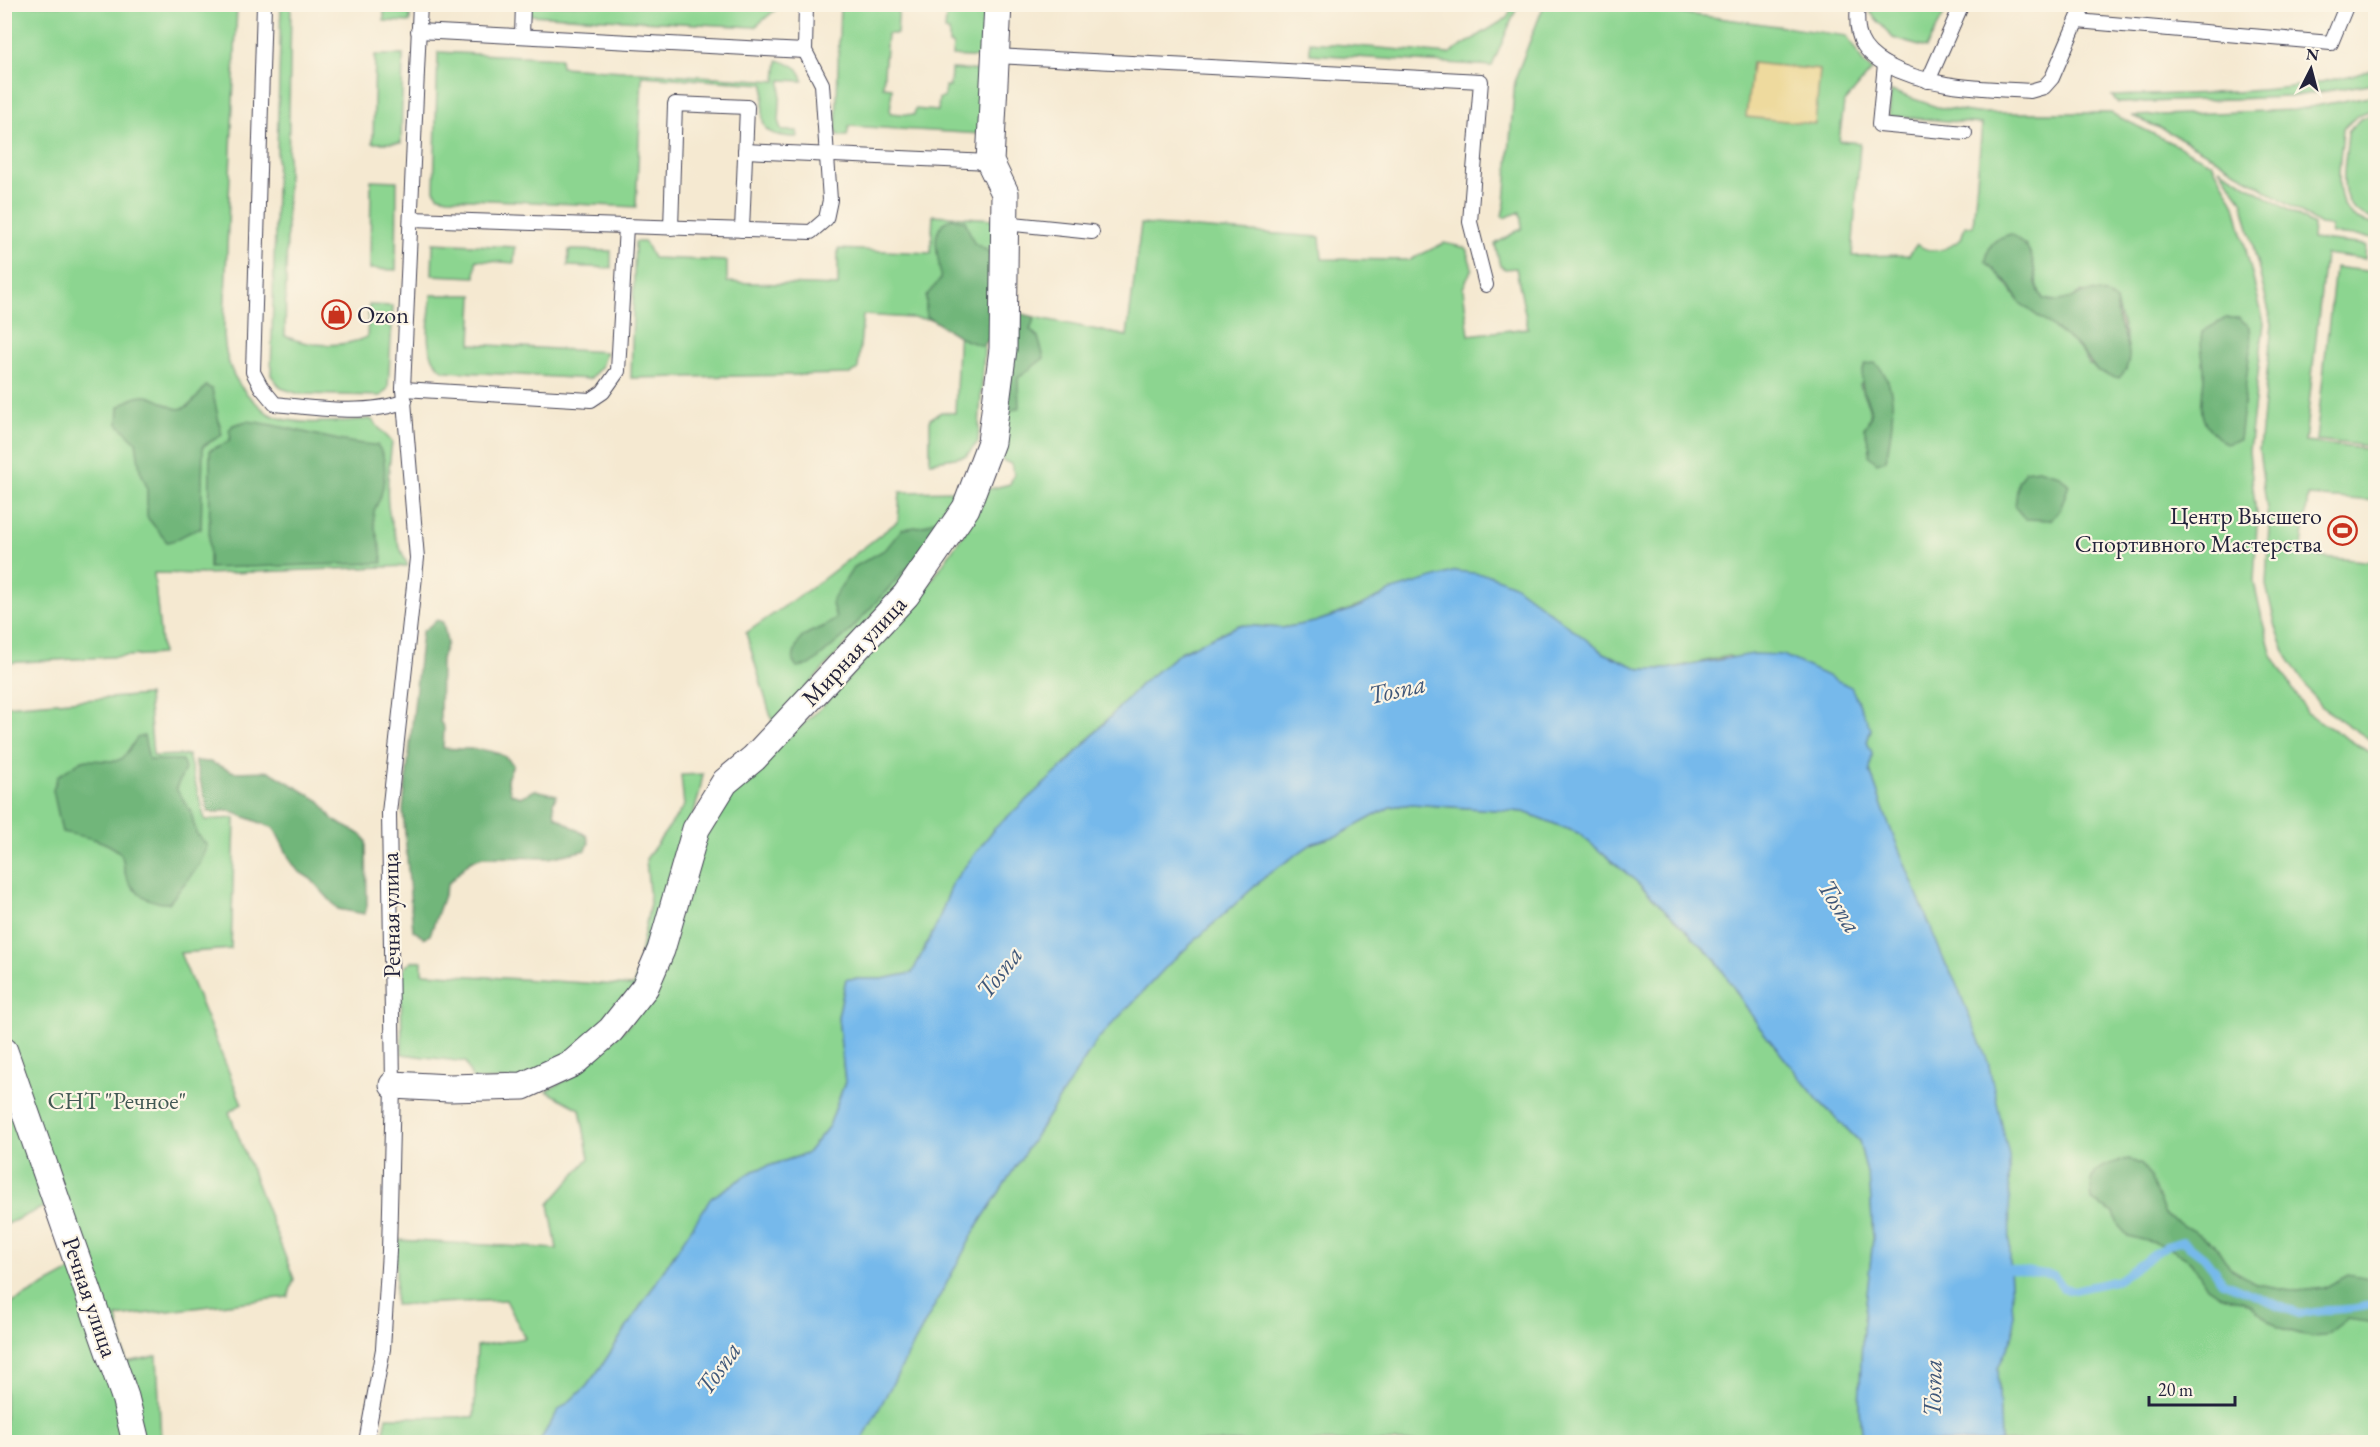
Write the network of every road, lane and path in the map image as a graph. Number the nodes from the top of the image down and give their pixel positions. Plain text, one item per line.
1 (264, 4) edge
2 (420, 4) edge
3 (523, 4) edge
4 (806, 4) edge
5 (998, 4) edge
6 (1858, 4) edge
7 (1962, 4) edge
8 (2084, 4) edge
9 (2347, 4) edge
10 (2077, 21) junction
11 (418, 31) junction
12 (522, 36) junction
13 (805, 51) junction
14 (995, 56) junction
15 (1885, 63) junction
16 (1928, 81) junction
17 (1965, 133) dead end
18 (745, 151) junction
19 (827, 155) junction
20 (990, 162) junction
21 (411, 219) junction
22 (1004, 223) junction
23 (626, 226) junction
24 (671, 228) junction
25 (742, 230) junction
26 (1092, 232) dead end
27 (1486, 285) dead end
28 (404, 395) junction
29 (4, 1051) edge
30 (393, 1085) junction
31 (136, 1443) edge
32 (366, 1443) edge

1 - 28 lane
2 - 11 lane, Речная улица
3 - 12 lane
4 - 13 lane
5 - 14 street, Мирная улица
6 - 15 lane
7 - 16 lane
8 - 10 lane
9 - 10 lane
10 - 16 lane
11 - 12 lane
11 - 21 lane, Речная улица
12 - 13 lane
13 - 19 lane
14 - 20 street, Мирная улица
14 - 27 lane
15 - 16 lane
15 - 17 lane
18 - 19 lane
18 - 24 lane
18 - 25 lane
19 - 20 lane
19 - 25 lane
20 - 22 street, Мирная улица
21 - 23 lane
21 - 28 lane, Речная улица
22 - 26 lane
22 - 30 street, Мирная улица
23 - 24 lane
23 - 28 lane
24 - 25 lane
28 - 30 lane, Речная улица
29 - 31 street, Речная улица
30 - 32 lane, Речная улица

